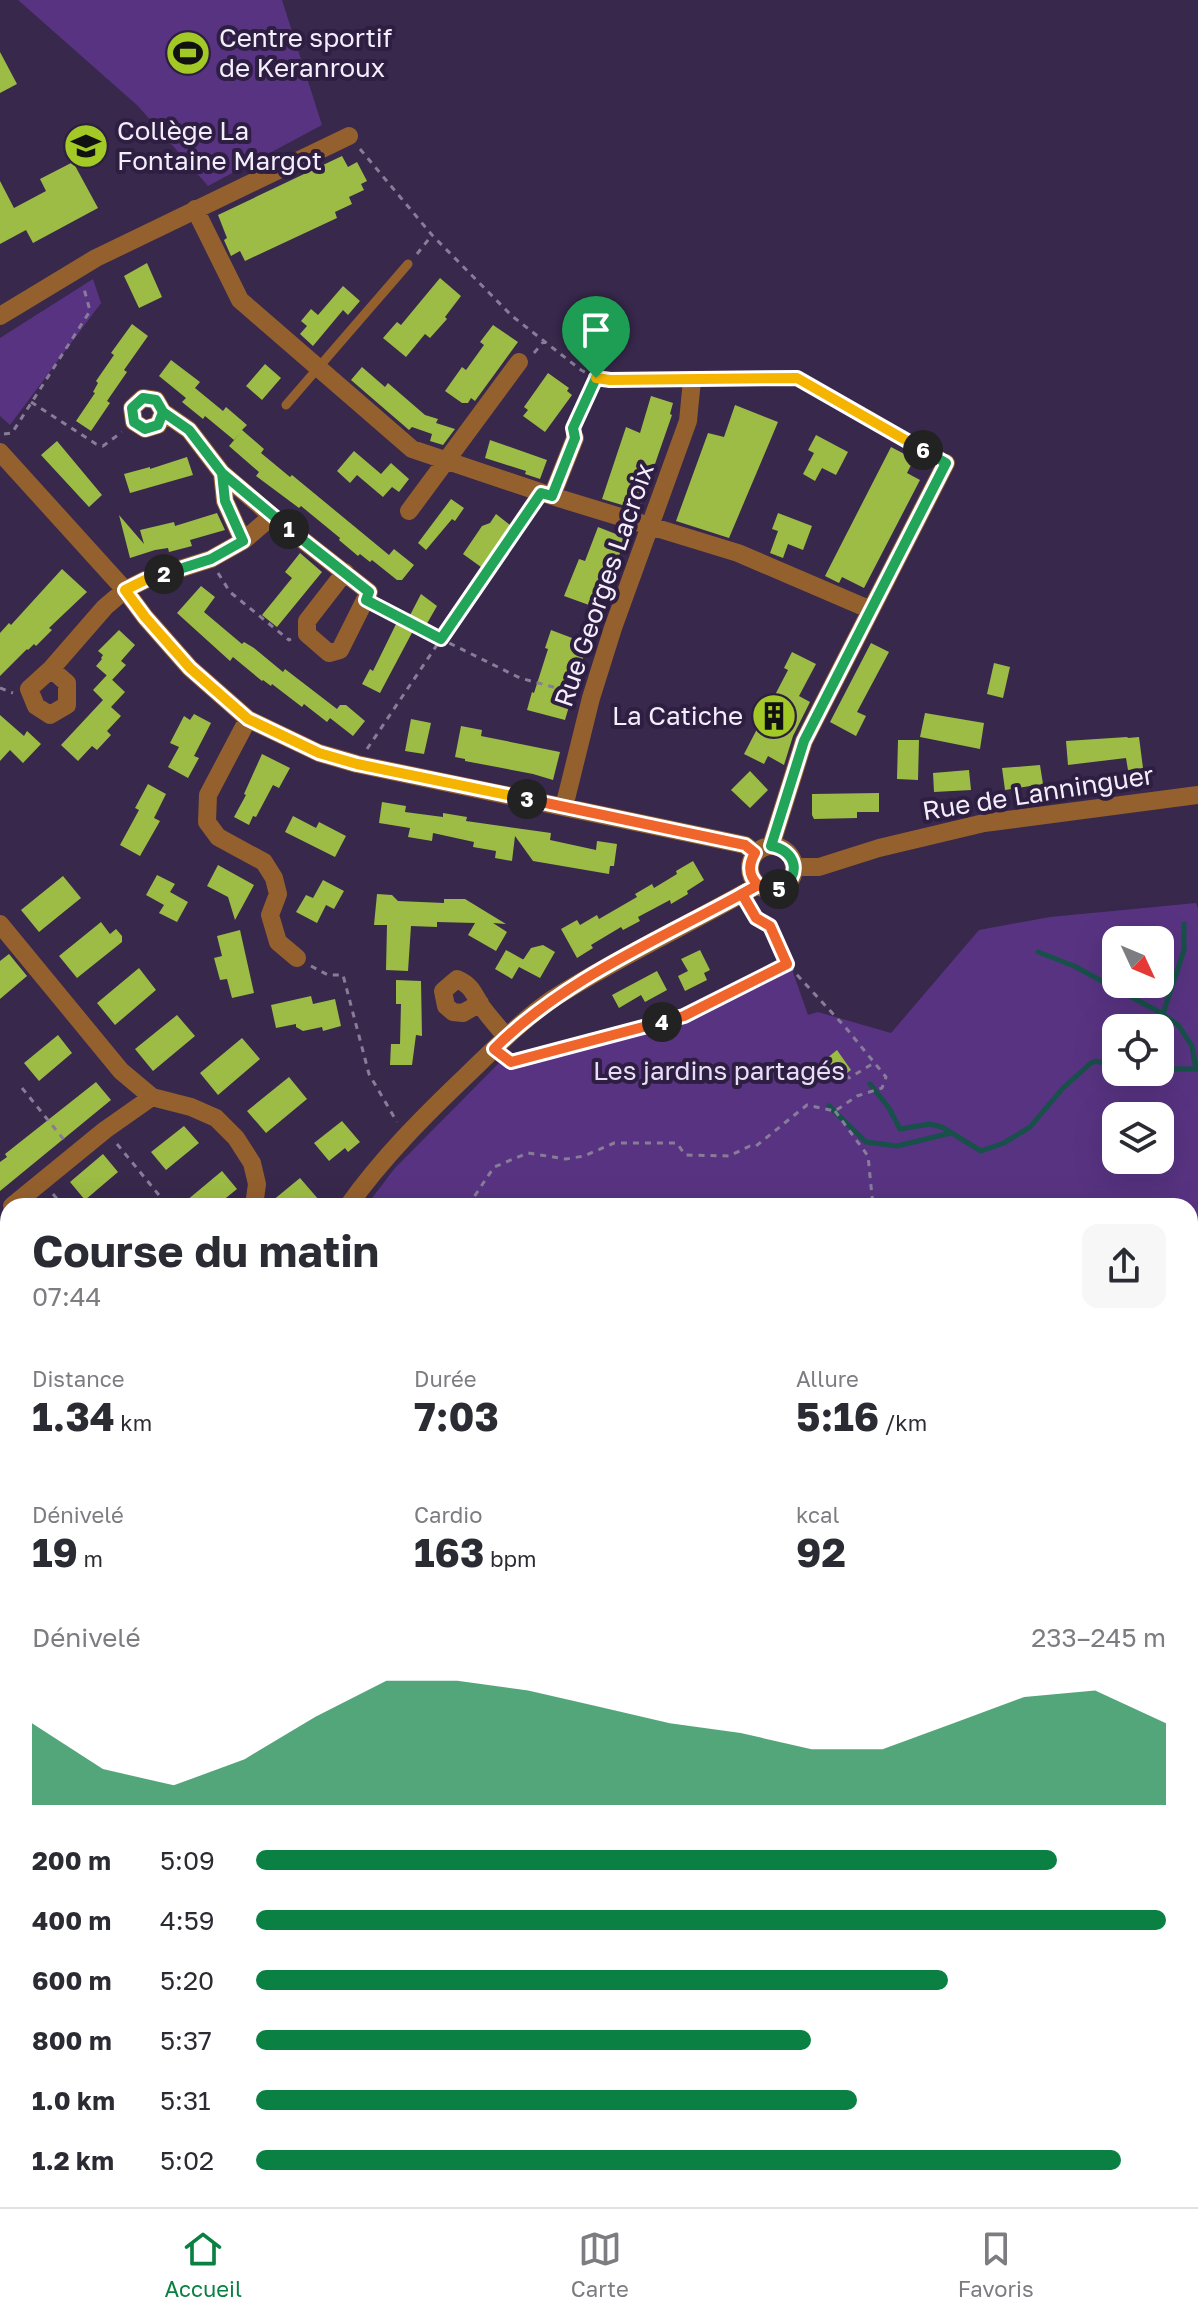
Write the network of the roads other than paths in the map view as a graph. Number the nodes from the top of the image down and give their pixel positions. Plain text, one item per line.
1 (349, 136) road end
2 (195, 209) junction
3 (408, 264) road end
4 (0, 316) edge
5 (519, 362) dead end
6 (318, 369) junction
7 (692, 380) road end
8 (286, 405) dead end
9 (135, 423) road end
10 (575, 438) road end
11 (0, 452) edge
12 (447, 461) junction
13 (946, 463) road end
14 (222, 473) junction
15 (546, 494) junction
16 (409, 511) dead end
17 (272, 516) junction
18 (648, 527) junction
19 (243, 541) junction
20 (345, 572) junction
21 (125, 590) junction
22 (871, 610) junction
23 (51, 669) dead end
24 (248, 719) junction
25 (1198, 795) edge
26 (564, 807) junction
27 (763, 849) junction
28 (794, 867) junction
29 (750, 890) junction
30 (0, 924) edge
31 (297, 958) road end
32 (480, 1003) dead end
33 (500, 1043) junction
34 (152, 1097) junction
35 (22, 1198) edge
36 (255, 1198) edge
37 (354, 1198) edge

1 - 2 street
2 - 4 street
2 - 6 street
3 - 6 lane
5 - 12 street
6 - 8 lane
6 - 12 street
7 - 18 street, Rue Georges Lacroix
9 - 14 street
10 - 15 street
11 - 21 street
12 - 15 street
12 - 16 street
13 - 22 street
14 - 17 street
14 - 19 street
15 - 18 street
17 - 19 street
17 - 20 street
18 - 22 street
18 - 26 street, Rue Georges Lacroix
19 - 21 street
20 - 20 street
21 - 23 street
21 - 24 street
22 - 27 street
24 - 26 street
24 - 31 street
25 - 28 street, Rue de Lanninguer
26 - 27 street
27 - 28 street
27 - 29 street
28 - 29 street
29 - 33 street
30 - 34 street
32 - 33 street
33 - 37 street
34 - 35 street
34 - 36 street

